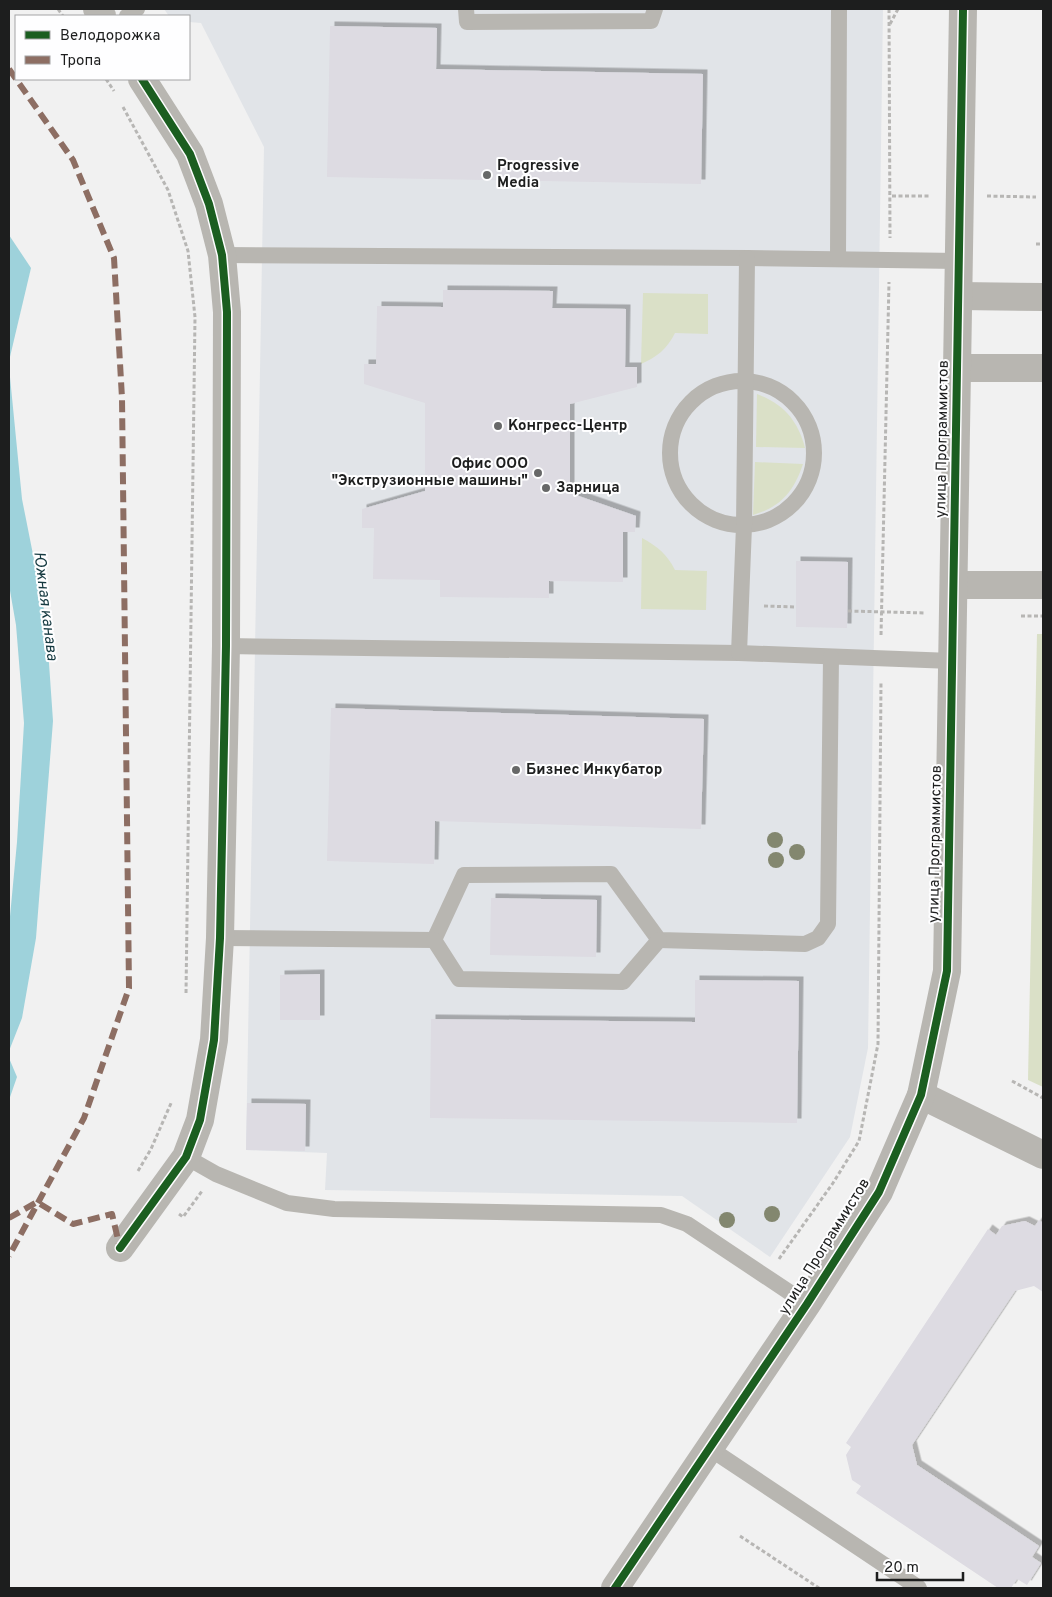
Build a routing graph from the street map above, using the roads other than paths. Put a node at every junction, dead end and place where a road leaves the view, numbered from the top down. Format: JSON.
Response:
{"nodes":[{"id":1,"x":466,"y":9,"type":"edge"},
{"id":2,"x":655,"y":9,"type":"edge"},
{"id":3,"x":839,"y":9,"type":"edge"},
{"id":4,"x":963,"y":9,"type":"edge"},
{"id":5,"x":143,"y":80,"type":"edge"},
{"id":6,"x":222,"y":255,"type":"junction"},
{"id":7,"x":747,"y":258,"type":"junction"},
{"id":8,"x":838,"y":259,"type":"junction"},
{"id":9,"x":959,"y":261,"type":"junction"},
{"id":10,"x":959,"y":296,"type":"junction"},
{"id":11,"x":1043,"y":298,"type":"edge"},
{"id":12,"x":958,"y":368,"type":"junction"},
{"id":13,"x":1043,"y":368,"type":"edge"},
{"id":14,"x":745,"y":380,"type":"junction"},
{"id":15,"x":744,"y":526,"type":"junction"},
{"id":16,"x":954,"y":585,"type":"junction"},
{"id":17,"x":1043,"y":585,"type":"edge"},
{"id":18,"x":226,"y":646,"type":"junction"},
{"id":19,"x":739,"y":653,"type":"junction"},
{"id":20,"x":831,"y":657,"type":"junction"},
{"id":21,"x":952,"y":661,"type":"junction"},
{"id":22,"x":220,"y":938,"type":"junction"},
{"id":23,"x":434,"y":940,"type":"junction"},
{"id":24,"x":659,"y":940,"type":"junction"},
{"id":25,"x":921,"y":1095,"type":"junction"},
{"id":26,"x":1043,"y":1155,"type":"edge"},
{"id":27,"x":186,"y":1157,"type":"junction"},
{"id":28,"x":120,"y":1248,"type":"dead end"},
{"id":29,"x":806,"y":1304,"type":"junction"},
{"id":30,"x":709,"y":1448,"type":"junction"},
{"id":31,"x":615,"y":1588,"type":"edge"},
{"id":32,"x":920,"y":1588,"type":"edge"}],
"edges":[{"from":1,"to":2,"type":"lane"},
{"from":3,"to":8,"type":"lane"},
{"from":4,"to":9,"type":"street","name":"улица Программистов"},
{"from":5,"to":6,"type":"street"},
{"from":6,"to":7,"type":"lane"},
{"from":6,"to":18,"type":"street"},
{"from":7,"to":8,"type":"lane"},
{"from":7,"to":14,"type":"lane"},
{"from":8,"to":9,"type":"lane"},
{"from":9,"to":10,"type":"street","name":"улица Программистов"},
{"from":10,"to":11,"type":"street"},
{"from":10,"to":12,"type":"street","name":"улица Программистов"},
{"from":12,"to":13,"type":"street"},
{"from":12,"to":16,"type":"street","name":"улица Программистов"},
{"from":14,"to":15,"type":"lane"},
{"from":14,"to":15,"type":"lane"},
{"from":14,"to":15,"type":"lane"},
{"from":15,"to":19,"type":"lane"},
{"from":16,"to":17,"type":"street"},
{"from":16,"to":21,"type":"street","name":"улица Программистов"},
{"from":18,"to":19,"type":"lane"},
{"from":18,"to":22,"type":"street"},
{"from":19,"to":20,"type":"lane"},
{"from":20,"to":21,"type":"lane"},
{"from":20,"to":24,"type":"lane"},
{"from":21,"to":25,"type":"street","name":"улица Программистов"},
{"from":22,"to":23,"type":"lane"},
{"from":22,"to":27,"type":"street"},
{"from":23,"to":24,"type":"lane"},
{"from":23,"to":24,"type":"lane"},
{"from":25,"to":26,"type":"street"},
{"from":25,"to":29,"type":"street","name":"улица Программистов"},
{"from":27,"to":28,"type":"street"},
{"from":27,"to":29,"type":"lane"},
{"from":29,"to":30,"type":"street","name":"улица Программистов"},
{"from":30,"to":31,"type":"street","name":"улица Программистов"},
{"from":30,"to":32,"type":"lane"}]}
